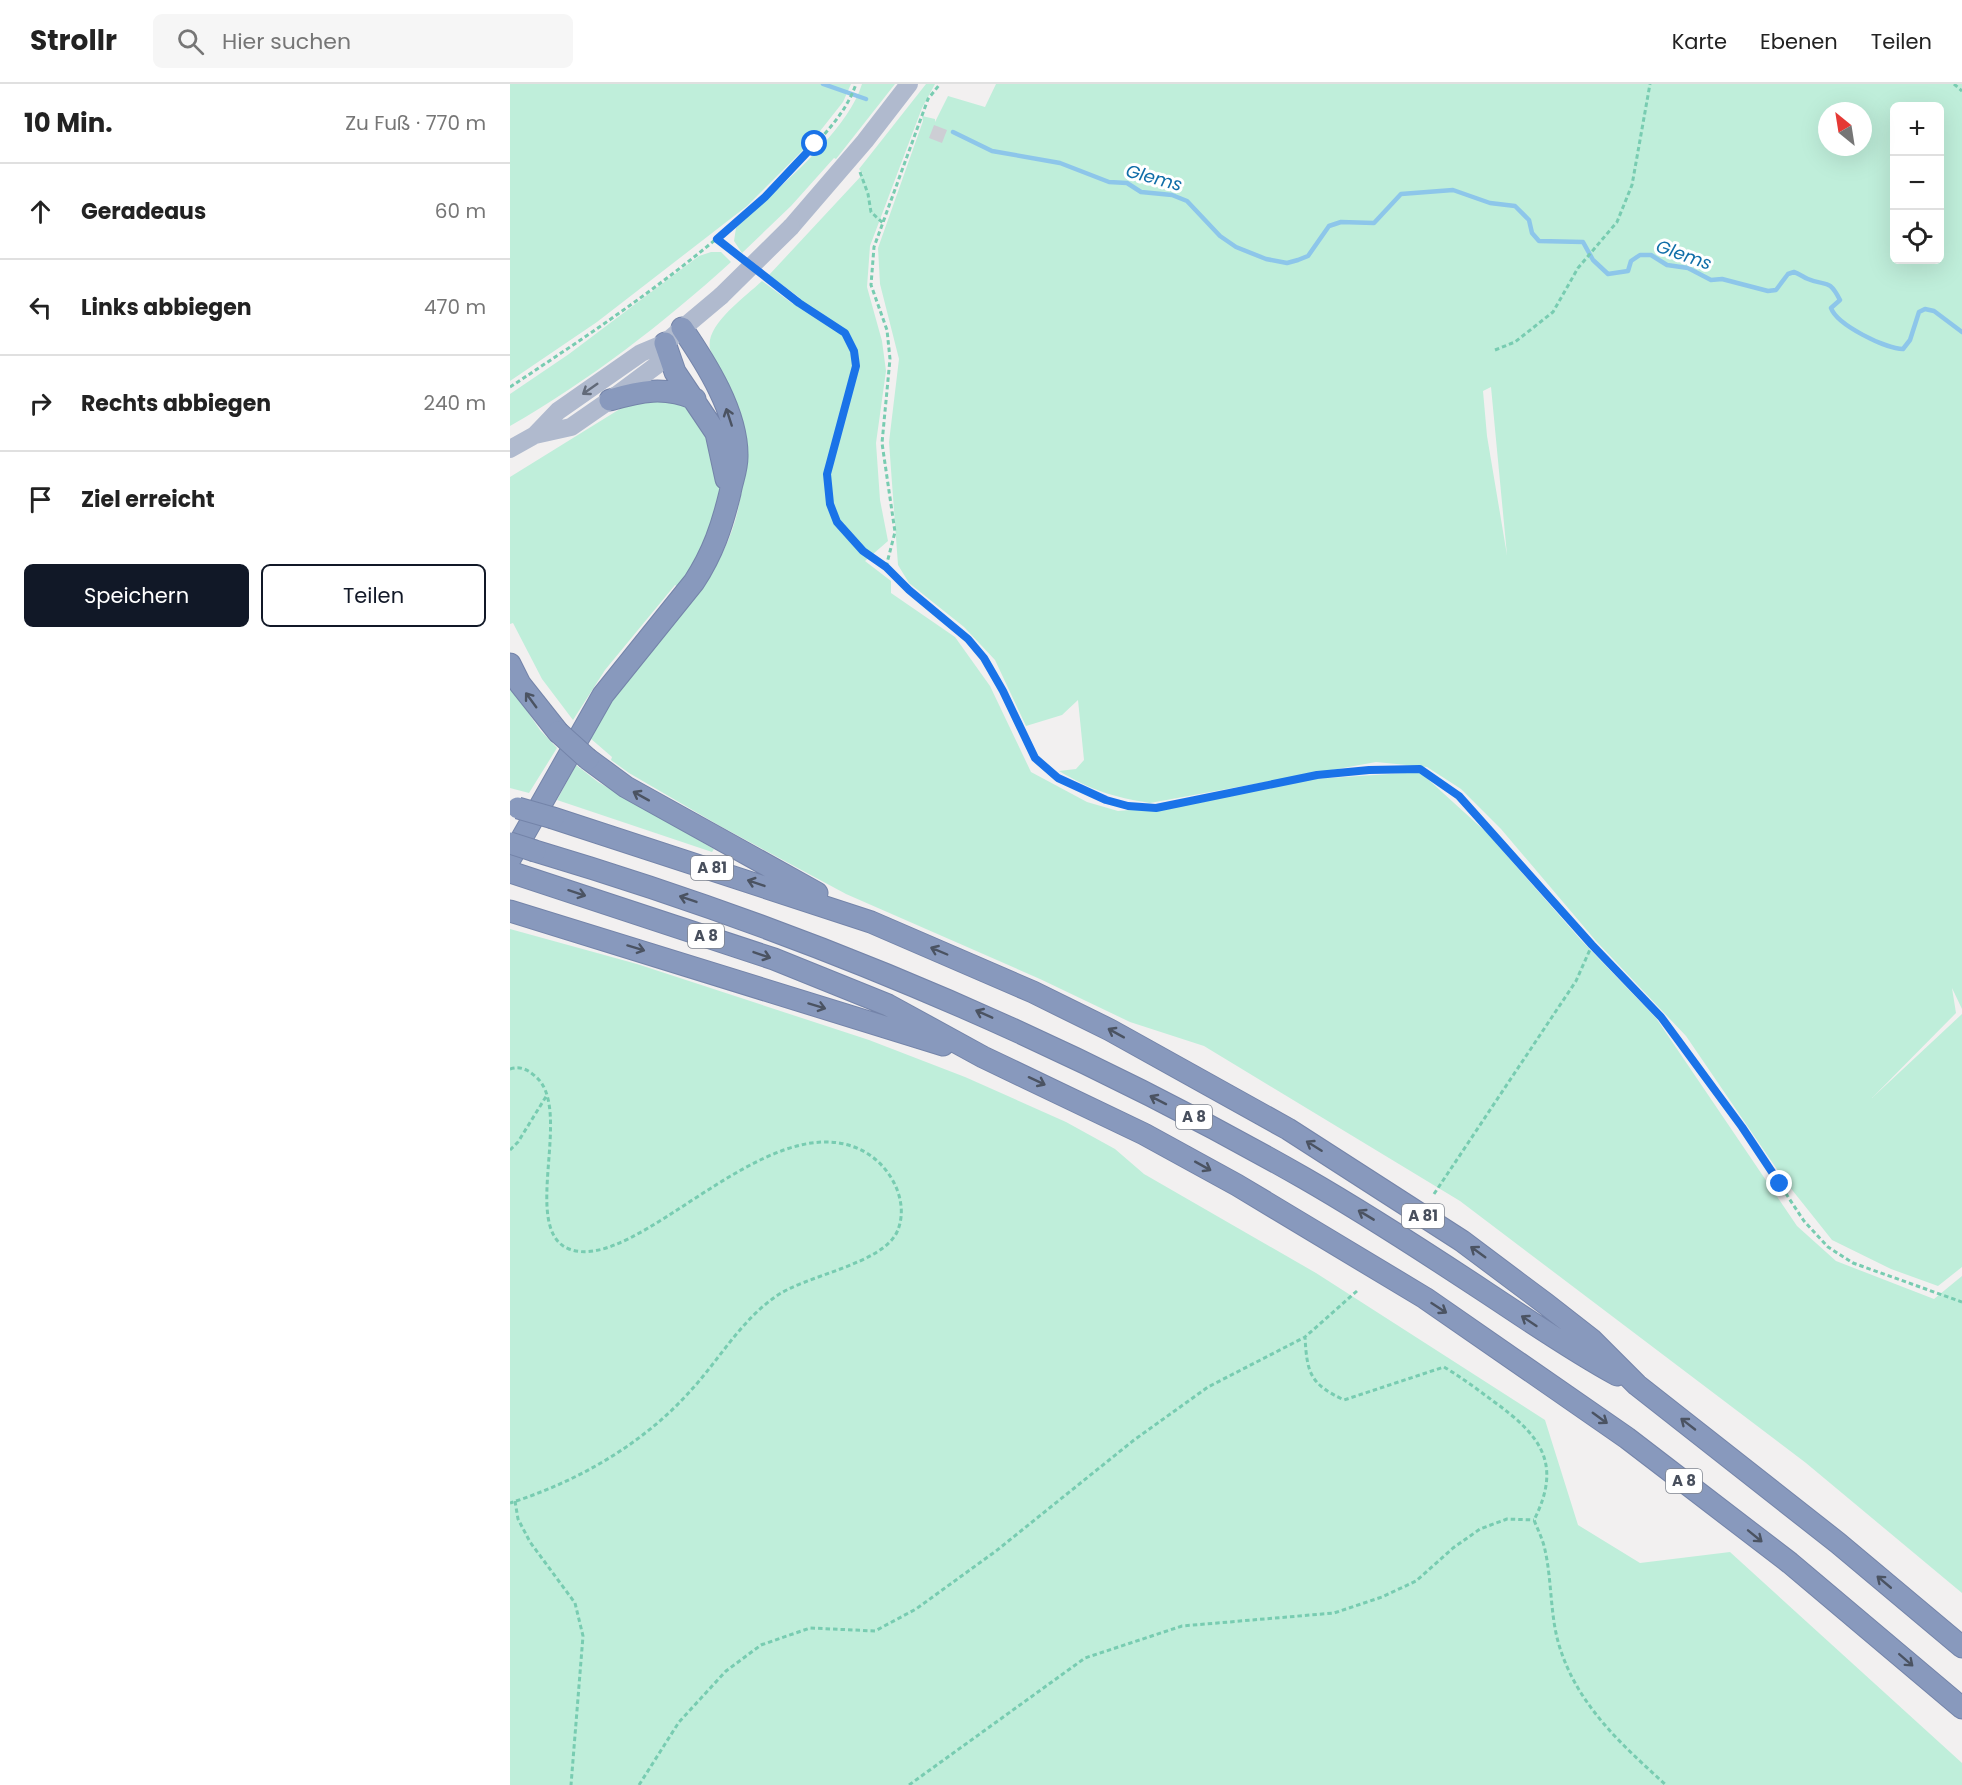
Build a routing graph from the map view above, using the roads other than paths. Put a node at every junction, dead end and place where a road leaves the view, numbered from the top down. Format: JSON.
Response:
{"nodes":[{"id":1,"x":909,"y":84,"type":"edge"},
{"id":2,"x":682,"y":328,"type":"junction"},
{"id":3,"x":665,"y":343,"type":"junction"},
{"id":4,"x":695,"y":399,"type":"junction"},
{"id":5,"x":610,"y":400,"type":"junction"},
{"id":6,"x":535,"y":435,"type":"junction"},
{"id":7,"x":510,"y":449,"type":"edge"},
{"id":8,"x":729,"y":495,"type":"junction"},
{"id":9,"x":510,"y":664,"type":"edge"},
{"id":10,"x":514,"y":807,"type":"edge"},
{"id":11,"x":510,"y":843,"type":"edge"},
{"id":12,"x":514,"y":869,"type":"edge"},
{"id":13,"x":510,"y":911,"type":"edge"},
{"id":14,"x":871,"y":922,"type":"junction"},
{"id":15,"x":983,"y":1057,"type":"junction"},
{"id":16,"x":1636,"y":1385,"type":"junction"},
{"id":17,"x":1962,"y":1647,"type":"edge"},
{"id":18,"x":1962,"y":1708,"type":"edge"}],
"edges":[{"from":1,"to":2,"type":"main road","bridge":true},
{"from":2,"to":3,"type":"main road"},
{"from":8,"to":2,"type":"highway","one_way":true},
{"from":3,"to":4,"type":"highway"},
{"from":3,"to":5,"type":"main road"},
{"from":3,"to":6,"type":"main road","one_way":true},
{"from":4,"to":5,"type":"highway"},
{"from":4,"to":8,"type":"highway"},
{"from":5,"to":6,"type":"main road"},
{"from":6,"to":7,"type":"main road"},
{"from":8,"to":12,"type":"highway"},
{"from":14,"to":9,"type":"highway","one_way":true,"bridge":true},
{"from":14,"to":10,"type":"highway","number":"A 81","one_way":true,"bridge":true},
{"from":16,"to":11,"type":"highway","number":"A 8","one_way":true,"bridge":true},
{"from":12,"to":15,"type":"highway","number":"A 8","one_way":true},
{"from":13,"to":15,"type":"highway","one_way":true},
{"from":16,"to":14,"type":"highway","number":"A 81","one_way":true},
{"from":15,"to":18,"type":"highway","number":"A 8","one_way":true},
{"from":17,"to":16,"type":"highway","number":"A 8","one_way":true}]}
